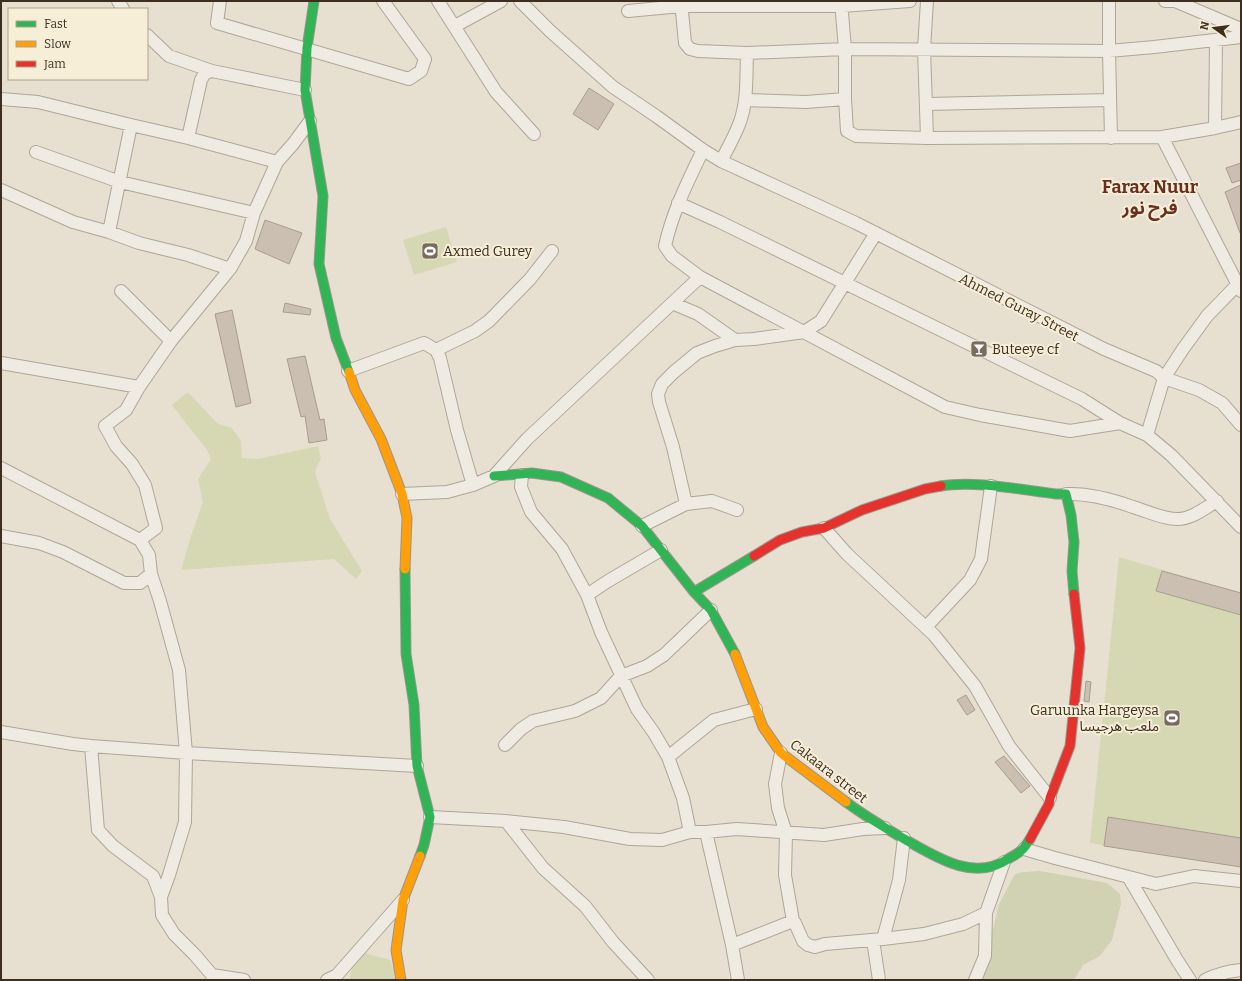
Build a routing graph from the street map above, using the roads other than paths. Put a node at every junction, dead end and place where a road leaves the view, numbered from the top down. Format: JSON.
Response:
{"nodes":[{"id":1,"x":220,"y":1,"type":"edge"},
{"id":2,"x":314,"y":1,"type":"edge"},
{"id":3,"x":383,"y":1,"type":"edge"},
{"id":4,"x":438,"y":1,"type":"edge"},
{"id":5,"x":501,"y":1,"type":"edge"},
{"id":6,"x":520,"y":1,"type":"edge"},
{"id":7,"x":910,"y":1,"type":"edge"},
{"id":8,"x":927,"y":1,"type":"edge"},
{"id":9,"x":1109,"y":1,"type":"edge"},
{"id":10,"x":1165,"y":1,"type":"edge"},
{"id":11,"x":1175,"y":1,"type":"edge"},
{"id":12,"x":842,"y":3,"type":"edge"},
{"id":13,"x":681,"y":4,"type":"edge"},
{"id":14,"x":628,"y":11,"type":"dead end"},
{"id":15,"x":455,"y":26,"type":"junction"},
{"id":16,"x":1241,"y":29,"type":"edge"},
{"id":17,"x":148,"y":36,"type":"edge"},
{"id":18,"x":1241,"y":37,"type":"edge"},
{"id":19,"x":1216,"y":40,"type":"junction"},
{"id":20,"x":307,"y":48,"type":"junction"},
{"id":21,"x":845,"y":49,"type":"junction"},
{"id":22,"x":924,"y":49,"type":"junction"},
{"id":23,"x":1109,"y":51,"type":"junction"},
{"id":24,"x":747,"y":53,"type":"junction"},
{"id":25,"x":212,"y":71,"type":"junction"},
{"id":26,"x":304,"y":90,"type":"junction"},
{"id":27,"x":1,"y":99,"type":"edge"},
{"id":28,"x":845,"y":99,"type":"junction"},
{"id":29,"x":745,"y":100,"type":"junction"},
{"id":30,"x":1110,"y":100,"type":"junction"},
{"id":31,"x":926,"y":104,"type":"junction"},
{"id":32,"x":310,"y":121,"type":"junction"},
{"id":33,"x":1241,"y":122,"type":"edge"},
{"id":34,"x":131,"y":126,"type":"junction"},
{"id":35,"x":1215,"y":128,"type":"junction"},
{"id":36,"x":534,"y":134,"type":"dead end"},
{"id":37,"x":1162,"y":137,"type":"junction"},
{"id":38,"x":188,"y":138,"type":"junction"},
{"id":39,"x":927,"y":138,"type":"junction"},
{"id":40,"x":1111,"y":138,"type":"junction"},
{"id":41,"x":703,"y":150,"type":"junction"},
{"id":42,"x":36,"y":152,"type":"dead end"},
{"id":43,"x":721,"y":161,"type":"junction"},
{"id":44,"x":277,"y":162,"type":"junction"},
{"id":45,"x":120,"y":182,"type":"junction"},
{"id":46,"x":1,"y":190,"type":"edge"},
{"id":47,"x":678,"y":203,"type":"junction"},
{"id":48,"x":254,"y":213,"type":"junction"},
{"id":49,"x":109,"y":232,"type":"junction"},
{"id":50,"x":876,"y":233,"type":"junction"},
{"id":51,"x":552,"y":251,"type":"dead end"},
{"id":52,"x":230,"y":270,"type":"junction"},
{"id":53,"x":700,"y":277,"type":"junction"},
{"id":54,"x":845,"y":283,"type":"junction"},
{"id":55,"x":1239,"y":288,"type":"edge"},
{"id":56,"x":121,"y":291,"type":"dead end"},
{"id":57,"x":672,"y":303,"type":"junction"},
{"id":58,"x":804,"y":332,"type":"junction"},
{"id":59,"x":735,"y":340,"type":"junction"},
{"id":60,"x":171,"y":341,"type":"junction"},
{"id":61,"x":436,"y":350,"type":"junction"},
{"id":62,"x":1,"y":363,"type":"edge"},
{"id":63,"x":348,"y":371,"type":"junction"},
{"id":64,"x":1164,"y":378,"type":"junction"},
{"id":65,"x":139,"y":387,"type":"junction"},
{"id":66,"x":1120,"y":423,"type":"junction"},
{"id":67,"x":1241,"y":425,"type":"edge"},
{"id":68,"x":1147,"y":435,"type":"junction"},
{"id":69,"x":1,"y":468,"type":"edge"},
{"id":70,"x":522,"y":475,"type":"junction"},
{"id":71,"x":494,"y":476,"type":"junction"},
{"id":72,"x":473,"y":485,"type":"junction"},
{"id":73,"x":991,"y":486,"type":"junction"},
{"id":74,"x":402,"y":494,"type":"junction"},
{"id":75,"x":1066,"y":494,"type":"junction"},
{"id":76,"x":1216,"y":501,"type":"junction"},
{"id":77,"x":686,"y":504,"type":"junction"},
{"id":78,"x":737,"y":510,"type":"dead end"},
{"id":79,"x":642,"y":526,"type":"junction"},
{"id":80,"x":1241,"y":527,"type":"edge"},
{"id":81,"x":824,"y":528,"type":"junction"},
{"id":82,"x":1,"y":536,"type":"edge"},
{"id":83,"x":140,"y":540,"type":"junction"},
{"id":84,"x":661,"y":550,"type":"junction"},
{"id":85,"x":151,"y":574,"type":"junction"},
{"id":86,"x":694,"y":592,"type":"junction"},
{"id":87,"x":587,"y":596,"type":"junction"},
{"id":88,"x":711,"y":610,"type":"junction"},
{"id":89,"x":926,"y":627,"type":"junction"},
{"id":90,"x":621,"y":676,"type":"junction"},
{"id":91,"x":756,"y":708,"type":"junction"},
{"id":92,"x":1,"y":732,"type":"edge"},
{"id":93,"x":505,"y":745,"type":"dead end"},
{"id":94,"x":91,"y":746,"type":"junction"},
{"id":95,"x":186,"y":753,"type":"junction"},
{"id":96,"x":781,"y":753,"type":"junction"},
{"id":97,"x":668,"y":756,"type":"junction"},
{"id":98,"x":417,"y":766,"type":"junction"},
{"id":99,"x":1050,"y":798,"type":"junction"},
{"id":100,"x":430,"y":817,"type":"junction"},
{"id":101,"x":506,"y":821,"type":"junction"},
{"id":102,"x":885,"y":828,"type":"junction"},
{"id":103,"x":690,"y":832,"type":"junction"},
{"id":104,"x":706,"y":832,"type":"junction"},
{"id":105,"x":786,"y":832,"type":"junction"},
{"id":106,"x":904,"y":838,"type":"junction"},
{"id":107,"x":1024,"y":849,"type":"junction"},
{"id":108,"x":1004,"y":862,"type":"junction"},
{"id":109,"x":1129,"y":878,"type":"junction"},
{"id":110,"x":1241,"y":881,"type":"edge"},
{"id":111,"x":161,"y":897,"type":"junction"},
{"id":112,"x":404,"y":900,"type":"junction"},
{"id":113,"x":986,"y":913,"type":"junction"},
{"id":114,"x":793,"y":921,"type":"junction"},
{"id":115,"x":878,"y":940,"type":"junction"},
{"id":116,"x":732,"y":945,"type":"junction"},
{"id":117,"x":1241,"y":970,"type":"edge"},
{"id":118,"x":212,"y":978,"type":"edge"},
{"id":119,"x":244,"y":980,"type":"edge"},
{"id":120,"x":327,"y":980,"type":"edge"},
{"id":121,"x":401,"y":980,"type":"edge"},
{"id":122,"x":648,"y":980,"type":"edge"},
{"id":123,"x":738,"y":980,"type":"edge"},
{"id":124,"x":879,"y":980,"type":"edge"},
{"id":125,"x":975,"y":980,"type":"edge"},
{"id":126,"x":1190,"y":980,"type":"edge"},
{"id":127,"x":1204,"y":980,"type":"edge"}],
"edges":[{"from":1,"to":20,"type":"street"},
{"from":2,"to":20,"type":"street"},
{"from":3,"to":20,"type":"street"},
{"from":4,"to":15,"type":"street"},
{"from":5,"to":15,"type":"street"},
{"from":6,"to":41,"type":"street","name":"Ahmed Guray Street"},
{"from":7,"to":12,"type":"street"},
{"from":8,"to":22,"type":"street"},
{"from":9,"to":23,"type":"street"},
{"from":10,"to":11,"type":"street"},
{"from":11,"to":16,"type":"street"},
{"from":12,"to":13,"type":"street"},
{"from":12,"to":21,"type":"street"},
{"from":13,"to":14,"type":"street"},
{"from":13,"to":24,"type":"street"},
{"from":15,"to":36,"type":"street"},
{"from":17,"to":25,"type":"street"},
{"from":18,"to":19,"type":"street"},
{"from":19,"to":23,"type":"street"},
{"from":19,"to":35,"type":"street"},
{"from":20,"to":26,"type":"street"},
{"from":21,"to":22,"type":"street"},
{"from":21,"to":24,"type":"street"},
{"from":21,"to":28,"type":"street"},
{"from":22,"to":23,"type":"street"},
{"from":22,"to":31,"type":"street"},
{"from":23,"to":30,"type":"street"},
{"from":24,"to":29,"type":"street"},
{"from":25,"to":26,"type":"street"},
{"from":25,"to":38,"type":"street"},
{"from":26,"to":32,"type":"street"},
{"from":27,"to":34,"type":"street"},
{"from":28,"to":29,"type":"street"},
{"from":28,"to":39,"type":"street"},
{"from":29,"to":43,"type":"street"},
{"from":30,"to":31,"type":"street"},
{"from":30,"to":40,"type":"street"},
{"from":31,"to":39,"type":"street"},
{"from":32,"to":44,"type":"street"},
{"from":32,"to":63,"type":"street"},
{"from":33,"to":35,"type":"street"},
{"from":34,"to":38,"type":"street"},
{"from":34,"to":45,"type":"street"},
{"from":35,"to":37,"type":"street"},
{"from":37,"to":40,"type":"street"},
{"from":37,"to":55,"type":"street"},
{"from":38,"to":44,"type":"street"},
{"from":39,"to":40,"type":"street"},
{"from":41,"to":43,"type":"street","name":"Ahmed Guray Street"},
{"from":41,"to":47,"type":"street"},
{"from":42,"to":45,"type":"street"},
{"from":43,"to":50,"type":"street","name":"Ahmed Guray Street"},
{"from":44,"to":48,"type":"street"},
{"from":45,"to":48,"type":"street"},
{"from":45,"to":49,"type":"street"},
{"from":46,"to":49,"type":"street"},
{"from":47,"to":53,"type":"street"},
{"from":47,"to":54,"type":"street"},
{"from":48,"to":52,"type":"street"},
{"from":49,"to":52,"type":"street"},
{"from":50,"to":54,"type":"street"},
{"from":50,"to":64,"type":"street","name":"Ahmed Guray Street"},
{"from":51,"to":61,"type":"street"},
{"from":52,"to":60,"type":"street"},
{"from":53,"to":57,"type":"street"},
{"from":53,"to":58,"type":"street"},
{"from":54,"to":58,"type":"street"},
{"from":54,"to":66,"type":"street"},
{"from":55,"to":64,"type":"street"},
{"from":56,"to":60,"type":"street"},
{"from":57,"to":59,"type":"street"},
{"from":57,"to":71,"type":"street"},
{"from":58,"to":59,"type":"street"},
{"from":58,"to":66,"type":"street"},
{"from":59,"to":77,"type":"street"},
{"from":60,"to":65,"type":"street"},
{"from":61,"to":63,"type":"street"},
{"from":61,"to":72,"type":"street"},
{"from":62,"to":65,"type":"street"},
{"from":63,"to":74,"type":"street"},
{"from":64,"to":67,"type":"street","name":"Ahmed Guray Street"},
{"from":64,"to":68,"type":"street"},
{"from":65,"to":83,"type":"street"},
{"from":66,"to":68,"type":"street"},
{"from":68,"to":76,"type":"street"},
{"from":69,"to":83,"type":"street"},
{"from":70,"to":71,"type":"street","name":"Cakaara street"},
{"from":70,"to":79,"type":"street","name":"Cakaara street"},
{"from":70,"to":87,"type":"street"},
{"from":71,"to":72,"type":"street"},
{"from":72,"to":74,"type":"street"},
{"from":73,"to":75,"type":"street"},
{"from":73,"to":81,"type":"street"},
{"from":73,"to":89,"type":"street"},
{"from":74,"to":98,"type":"street"},
{"from":75,"to":76,"type":"street"},
{"from":75,"to":99,"type":"street"},
{"from":76,"to":80,"type":"street"},
{"from":77,"to":78,"type":"street"},
{"from":77,"to":79,"type":"street"},
{"from":79,"to":84,"type":"street","name":"Cakaara street"},
{"from":81,"to":86,"type":"street"},
{"from":81,"to":89,"type":"street"},
{"from":82,"to":85,"type":"street"},
{"from":83,"to":85,"type":"street"},
{"from":84,"to":86,"type":"street","name":"Cakaara street"},
{"from":84,"to":87,"type":"street"},
{"from":85,"to":95,"type":"street"},
{"from":86,"to":88,"type":"street","name":"Cakaara street"},
{"from":87,"to":90,"type":"street"},
{"from":88,"to":90,"type":"street"},
{"from":88,"to":91,"type":"street","name":"Cakaara street"},
{"from":89,"to":99,"type":"street"},
{"from":90,"to":93,"type":"street"},
{"from":90,"to":97,"type":"street"},
{"from":91,"to":96,"type":"street","name":"Cakaara street"},
{"from":91,"to":97,"type":"street"},
{"from":92,"to":94,"type":"street"},
{"from":94,"to":95,"type":"street"},
{"from":94,"to":111,"type":"street"},
{"from":95,"to":98,"type":"street"},
{"from":95,"to":111,"type":"street"},
{"from":96,"to":102,"type":"street","name":"Cakaara street"},
{"from":96,"to":105,"type":"street"},
{"from":97,"to":103,"type":"street"},
{"from":98,"to":100,"type":"street"},
{"from":99,"to":107,"type":"street"},
{"from":100,"to":101,"type":"street"},
{"from":100,"to":112,"type":"street"},
{"from":101,"to":103,"type":"street"},
{"from":101,"to":122,"type":"street"},
{"from":102,"to":105,"type":"street"},
{"from":102,"to":106,"type":"street","name":"Cakaara street"},
{"from":103,"to":104,"type":"street"},
{"from":104,"to":105,"type":"street"},
{"from":104,"to":116,"type":"street"},
{"from":105,"to":114,"type":"street"},
{"from":106,"to":108,"type":"street","name":"Cakaara street"},
{"from":106,"to":115,"type":"street"},
{"from":107,"to":108,"type":"street","name":"Cakaara street"},
{"from":107,"to":109,"type":"street"},
{"from":108,"to":113,"type":"street"},
{"from":109,"to":110,"type":"street"},
{"from":109,"to":126,"type":"street"},
{"from":111,"to":118,"type":"street"},
{"from":112,"to":120,"type":"street"},
{"from":112,"to":121,"type":"street"},
{"from":113,"to":115,"type":"street"},
{"from":113,"to":125,"type":"street"},
{"from":114,"to":115,"type":"street"},
{"from":114,"to":116,"type":"street"},
{"from":115,"to":124,"type":"street"},
{"from":116,"to":123,"type":"street"},
{"from":117,"to":127,"type":"street"},
{"from":118,"to":119,"type":"street"}]}
